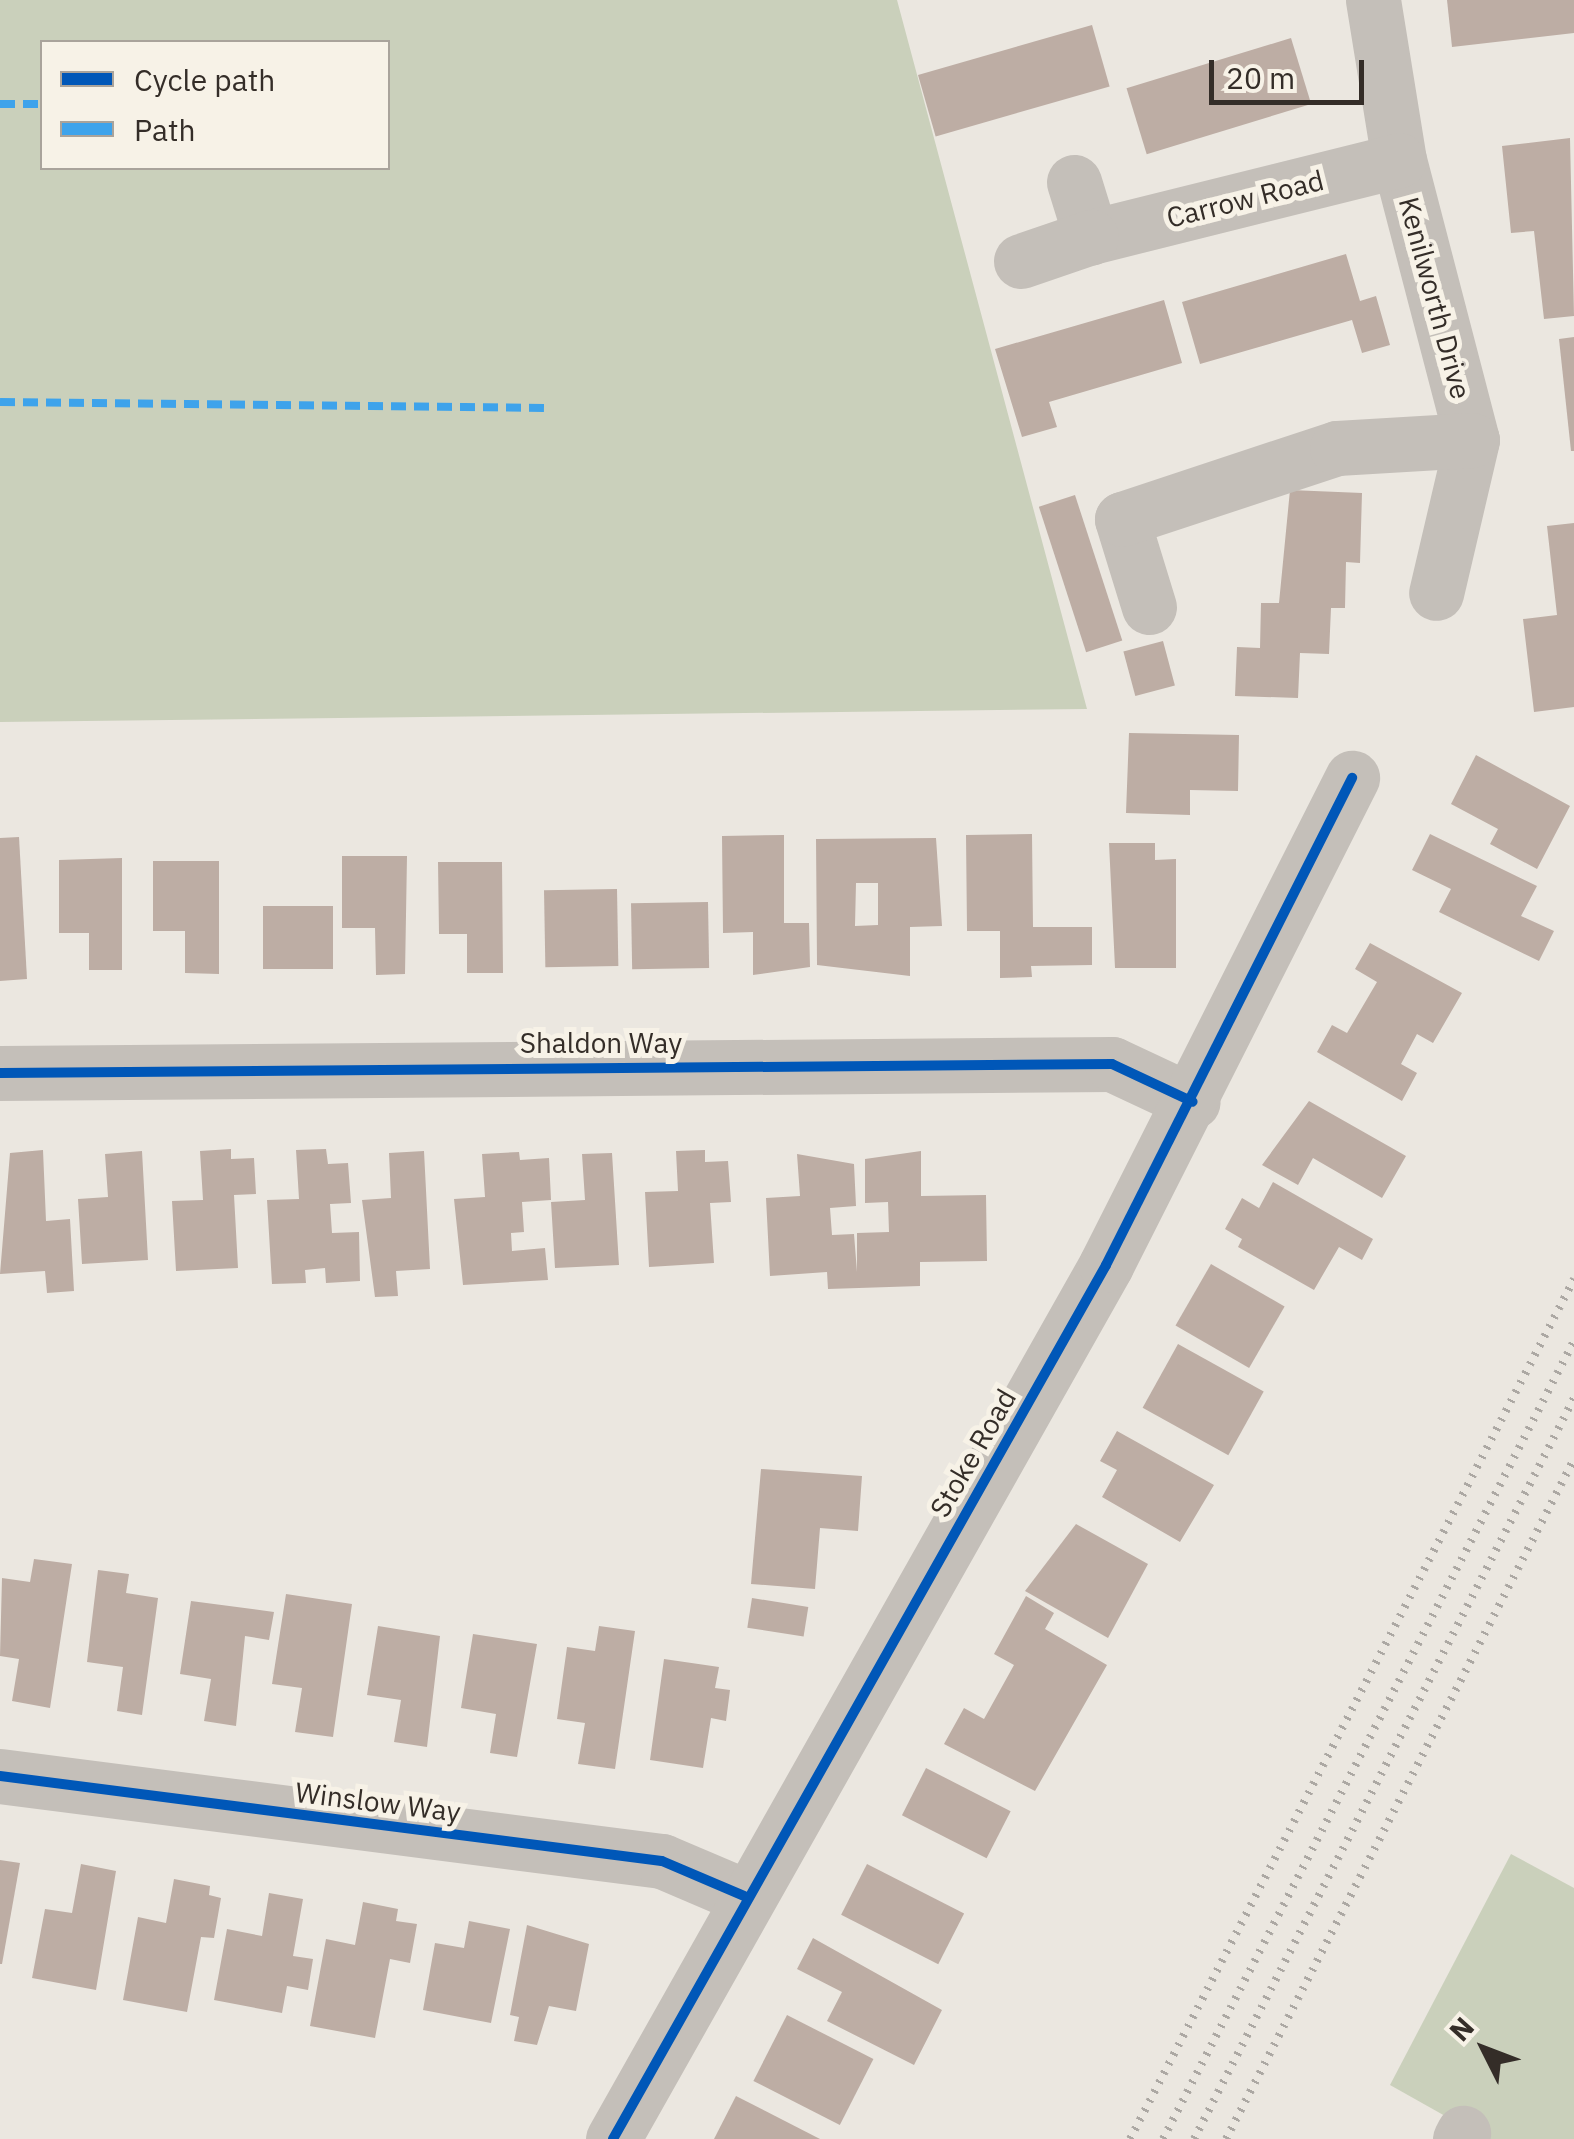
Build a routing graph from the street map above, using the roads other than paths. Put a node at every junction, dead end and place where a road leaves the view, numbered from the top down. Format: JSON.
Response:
{"nodes":[{"id":1,"x":1373,"y":0,"type":"edge"},
{"id":2,"x":1398,"y":160,"type":"junction"},
{"id":3,"x":1074,"y":182,"type":"dead end"},
{"id":4,"x":1090,"y":237,"type":"junction"},
{"id":5,"x":1022,"y":261,"type":"dead end"},
{"id":6,"x":1472,"y":440,"type":"junction"},
{"id":7,"x":1436,"y":594,"type":"dead end"},
{"id":8,"x":1149,"y":608,"type":"dead end"},
{"id":9,"x":1352,"y":778,"type":"dead end"},
{"id":10,"x":0,"y":1073,"type":"edge"},
{"id":11,"x":1193,"y":1102,"type":"junction"},
{"id":12,"x":0,"y":1776,"type":"edge"},
{"id":13,"x":744,"y":1896,"type":"junction"},
{"id":14,"x":613,"y":2139,"type":"edge"}],
"edges":[{"from":1,"to":2,"type":"street","name":"Kenilworth Drive"},
{"from":2,"to":4,"type":"street","name":"Carrow Road"},
{"from":2,"to":6,"type":"street","name":"Kenilworth Drive"},
{"from":3,"to":4,"type":"street"},
{"from":4,"to":5,"type":"street","name":"Carrow Road"},
{"from":6,"to":7,"type":"street","name":"Kenilworth Drive"},
{"from":6,"to":8,"type":"street"},
{"from":9,"to":11,"type":"street","name":"Stoke Road"},
{"from":10,"to":11,"type":"street","name":"Shaldon Way"},
{"from":11,"to":13,"type":"street","name":"Stoke Road"},
{"from":12,"to":13,"type":"street","name":"Winslow Way"},
{"from":13,"to":14,"type":"street","name":"Stoke Road"}]}
